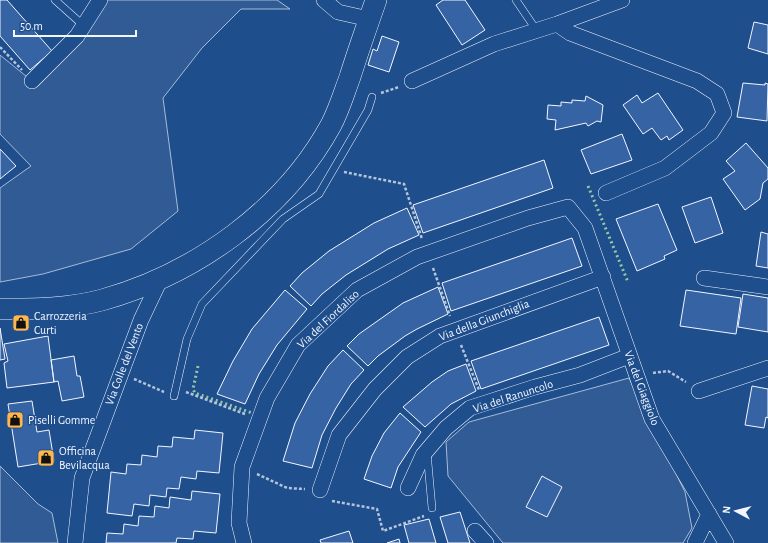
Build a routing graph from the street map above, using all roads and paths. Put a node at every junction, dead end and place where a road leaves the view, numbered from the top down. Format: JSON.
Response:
{"nodes":[{"id":1,"x":55,"y":0,"type":"edge"},
{"id":2,"x":100,"y":0,"type":"edge"},
{"id":3,"x":324,"y":0,"type":"edge"},
{"id":4,"x":516,"y":0,"type":"edge"},
{"id":5,"x":622,"y":0,"type":"edge"},
{"id":6,"x":372,"y":10,"type":"edge"},
{"id":7,"x":557,"y":24,"type":"junction"},
{"id":8,"x":84,"y":26,"type":"junction"},
{"id":9,"x":537,"y":31,"type":"junction"},
{"id":10,"x":0,"y":47,"type":"edge"},
{"id":11,"x":32,"y":81,"type":"joint"},
{"id":12,"x":412,"y":81,"type":"dead end"},
{"id":13,"x":372,"y":97,"type":"dead end"},
{"id":14,"x":334,"y":170,"type":"junction"},
{"id":15,"x":606,"y":193,"type":"dead end"},
{"id":16,"x":427,"y":253,"type":"junction"},
{"id":17,"x":603,"y":277,"type":"junction"},
{"id":18,"x":704,"y":278,"type":"dead end"},
{"id":19,"x":160,"y":280,"type":"junction"},
{"id":20,"x":768,"y":287,"type":"edge"},
{"id":21,"x":0,"y":309,"type":"edge"},
{"id":22,"x":456,"y":330,"type":"junction"},
{"id":23,"x":629,"y":356,"type":"junction"},
{"id":24,"x":768,"y":368,"type":"edge"},
{"id":25,"x":121,"y":373,"type":"junction"},
{"id":26,"x":636,"y":376,"type":"junction"},
{"id":27,"x":699,"y":391,"type":"joint"},
{"id":28,"x":174,"y":396,"type":"junction"},
{"id":29,"x":484,"y":404,"type":"junction"},
{"id":30,"x":259,"y":420,"type":"junction"},
{"id":31,"x":427,"y":450,"type":"junction"},
{"id":32,"x":242,"y":467,"type":"junction"},
{"id":33,"x":408,"y":488,"type":"dead end"},
{"id":34,"x":320,"y":490,"type":"junction"},
{"id":35,"x":432,"y":508,"type":"dead end"},
{"id":36,"x":709,"y":514,"type":"junction"},
{"id":37,"x":426,"y":515,"type":"dead end"},
{"id":38,"x":475,"y":531,"type":"dead end"},
{"id":39,"x":75,"y":543,"type":"edge"},
{"id":40,"x":244,"y":543,"type":"edge"},
{"id":41,"x":486,"y":543,"type":"edge"},
{"id":42,"x":694,"y":543,"type":"edge"},
{"id":43,"x":726,"y":543,"type":"edge"}],
"edges":[{"from":1,"to":8,"type":"lane"},
{"from":2,"to":8,"type":"street"},
{"from":3,"to":6,"type":"street"},
{"from":4,"to":9,"type":"lane"},
{"from":5,"to":7,"type":"street"},
{"from":6,"to":19,"type":"main road"},
{"from":7,"to":9,"type":"street"},
{"from":7,"to":15,"type":"street"},
{"from":8,"to":11,"type":"street"},
{"from":9,"to":12,"type":"street"},
{"from":10,"to":11,"type":"path"},
{"from":13,"to":14,"type":"lane"},
{"from":14,"to":16,"type":"path"},
{"from":14,"to":28,"type":"lane"},
{"from":16,"to":17,"type":"street","name":"Via del Fiordaliso"},
{"from":16,"to":22,"type":"path"},
{"from":16,"to":30,"type":"street","name":"Via del Fiordaliso"},
{"from":17,"to":22,"type":"street","name":"Via della Giunchiglia"},
{"from":17,"to":23,"type":"street","name":"Via del Giaggiolo"},
{"from":18,"to":20,"type":"street"},
{"from":19,"to":21,"type":"main road"},
{"from":19,"to":25,"type":"street","name":"Via Colle del Vento"},
{"from":22,"to":29,"type":"path"},
{"from":22,"to":34,"type":"street","name":"Via della Giunchiglia"},
{"from":23,"to":26,"type":"street","name":"Via del Giaggiolo"},
{"from":23,"to":29,"type":"street","name":"Via del Ranuncolo"},
{"from":24,"to":27,"type":"street"},
{"from":25,"to":28,"type":"path"},
{"from":25,"to":39,"type":"street","name":"Via Colle del Vento"},
{"from":26,"to":27,"type":"path"},
{"from":26,"to":36,"type":"street","name":"Via del Giaggiolo"},
{"from":28,"to":30,"type":"path"},
{"from":29,"to":31,"type":"street","name":"Via del Ranuncolo"},
{"from":30,"to":32,"type":"street","name":"Via del Fiordaliso"},
{"from":31,"to":33,"type":"street","name":"Via del Ranuncolo"},
{"from":31,"to":35,"type":"lane"},
{"from":32,"to":34,"type":"path"},
{"from":32,"to":40,"type":"street","name":"Via del Fiordaliso"},
{"from":34,"to":37,"type":"path"},
{"from":36,"to":42,"type":"street"},
{"from":36,"to":43,"type":"street","name":"Via del Giaggiolo"},
{"from":38,"to":41,"type":"street"}]}
